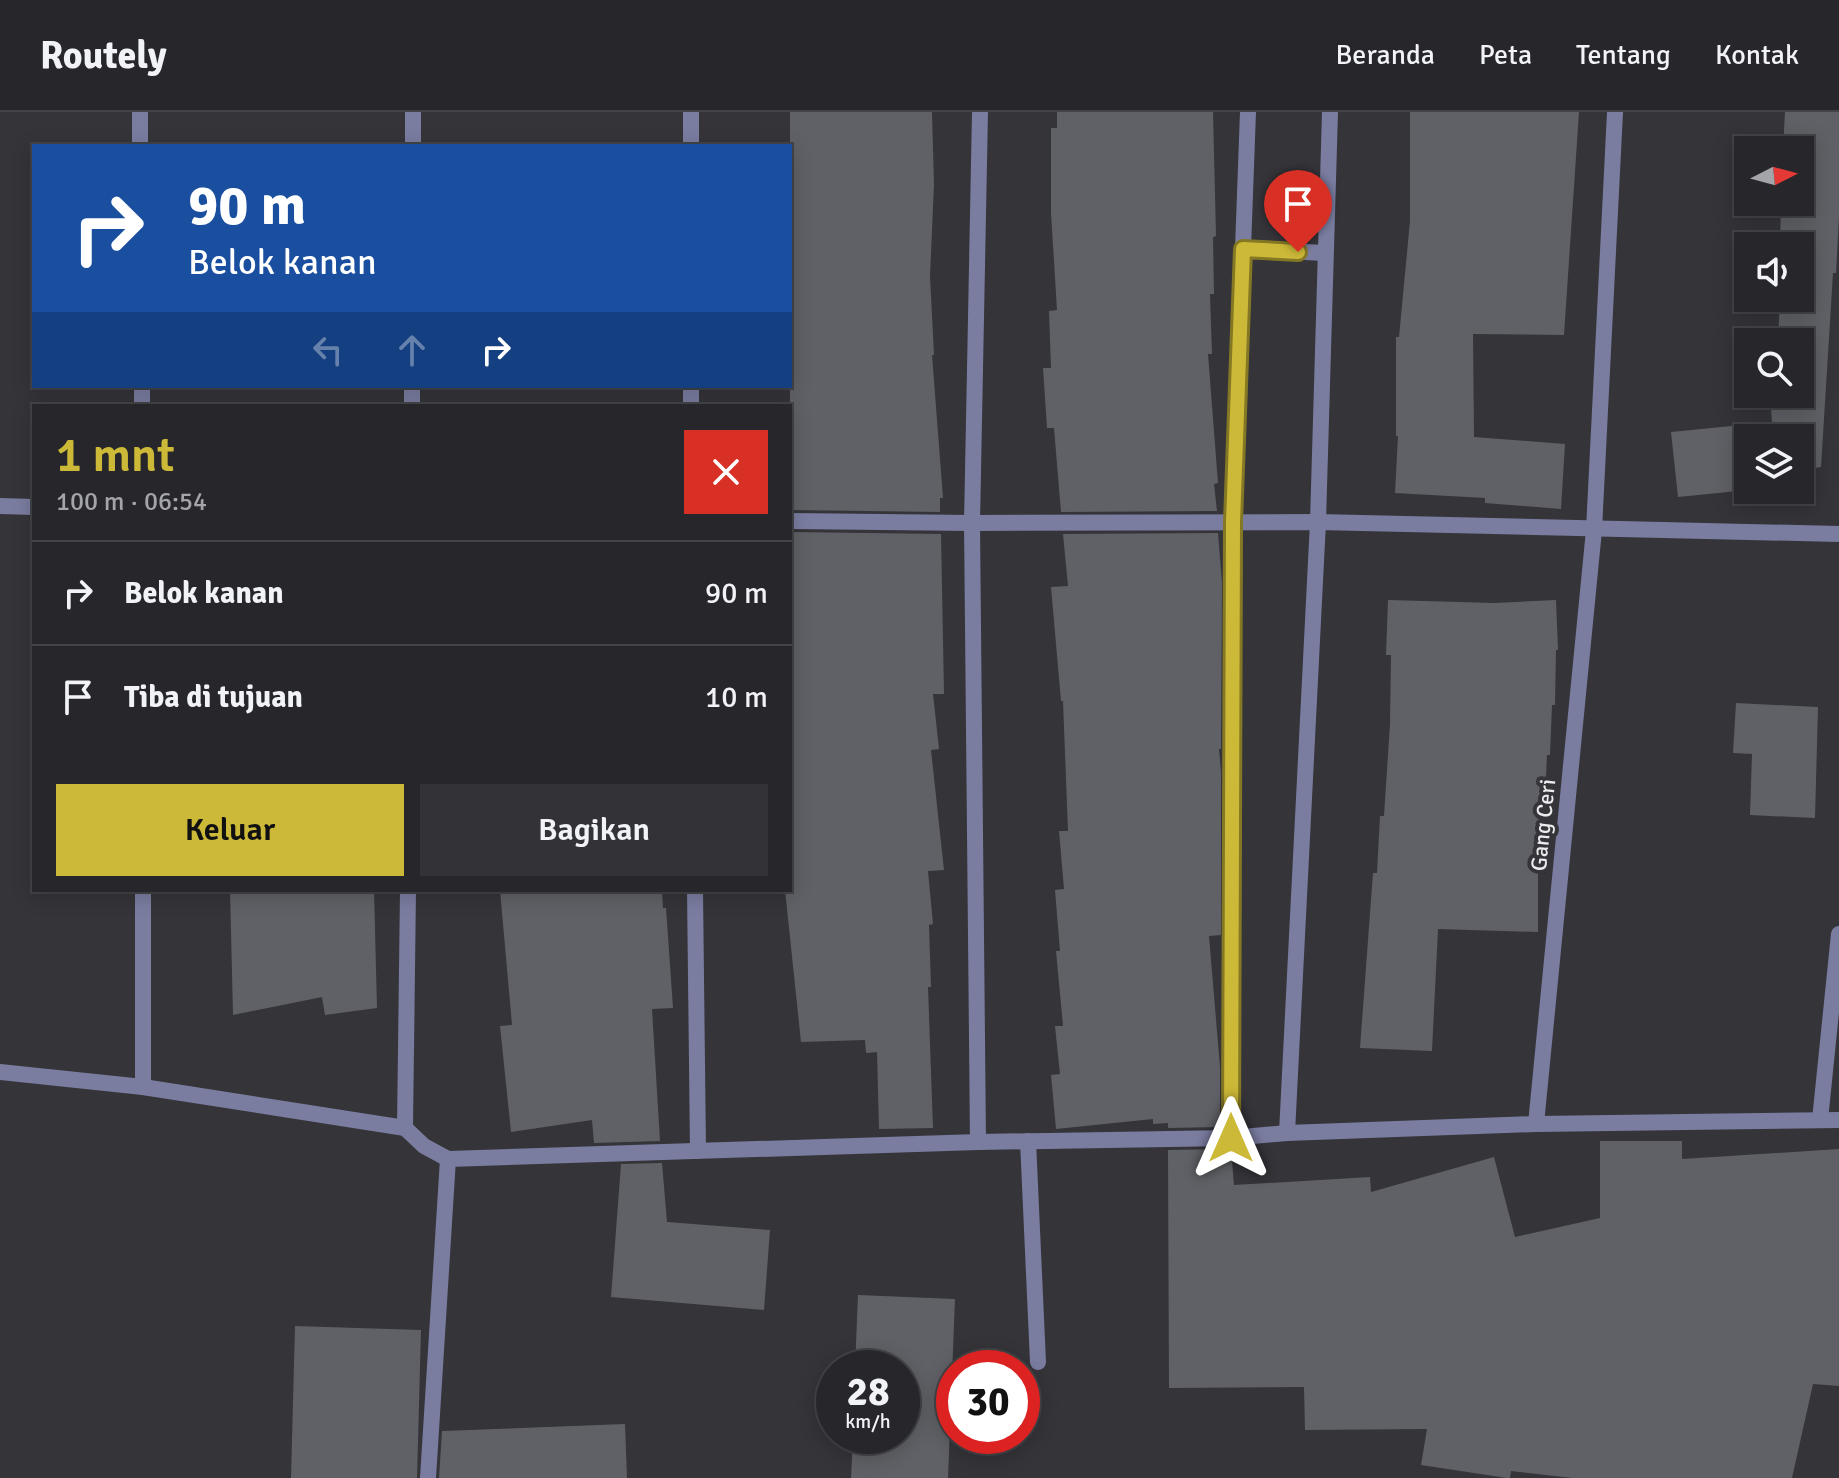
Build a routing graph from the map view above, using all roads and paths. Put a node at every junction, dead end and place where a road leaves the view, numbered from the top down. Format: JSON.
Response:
{"nodes":[{"id":1,"x":140,"y":112,"type":"edge"},
{"id":2,"x":413,"y":112,"type":"edge"},
{"id":3,"x":691,"y":112,"type":"edge"},
{"id":4,"x":980,"y":112,"type":"edge"},
{"id":5,"x":1248,"y":112,"type":"edge"},
{"id":6,"x":1330,"y":112,"type":"edge"},
{"id":7,"x":1615,"y":112,"type":"edge"},
{"id":8,"x":140,"y":144,"type":"edge"},
{"id":9,"x":413,"y":144,"type":"edge"},
{"id":10,"x":691,"y":144,"type":"edge"},
{"id":11,"x":1243,"y":249,"type":"junction"},
{"id":12,"x":1325,"y":253,"type":"junction"},
{"id":13,"x":0,"y":506,"type":"edge"},
{"id":14,"x":32,"y":507,"type":"edge"},
{"id":15,"x":792,"y":521,"type":"edge"},
{"id":16,"x":1233,"y":522,"type":"junction"},
{"id":17,"x":1318,"y":522,"type":"junction"},
{"id":18,"x":972,"y":523,"type":"junction"},
{"id":19,"x":1594,"y":530,"type":"junction"},
{"id":20,"x":1839,"y":534,"type":"edge"},
{"id":21,"x":143,"y":892,"type":"edge"},
{"id":22,"x":408,"y":892,"type":"edge"},
{"id":23,"x":695,"y":892,"type":"edge"},
{"id":24,"x":1839,"y":934,"type":"edge"},
{"id":25,"x":0,"y":1072,"type":"edge"},
{"id":26,"x":143,"y":1087,"type":"junction"},
{"id":27,"x":1820,"y":1120,"type":"junction"},
{"id":28,"x":1839,"y":1120,"type":"edge"},
{"id":29,"x":1536,"y":1124,"type":"junction"},
{"id":30,"x":405,"y":1128,"type":"junction"},
{"id":31,"x":1287,"y":1133,"type":"junction"},
{"id":32,"x":1231,"y":1138,"type":"junction"},
{"id":33,"x":1028,"y":1141,"type":"junction"},
{"id":34,"x":978,"y":1142,"type":"junction"},
{"id":35,"x":698,"y":1151,"type":"junction"},
{"id":36,"x":448,"y":1159,"type":"junction"},
{"id":37,"x":1037,"y":1350,"type":"edge"},
{"id":38,"x":428,"y":1478,"type":"edge"}],
"edges":[{"from":1,"to":8,"type":"street"},
{"from":2,"to":9,"type":"street"},
{"from":3,"to":10,"type":"street"},
{"from":4,"to":18,"type":"street"},
{"from":5,"to":11,"type":"street"},
{"from":6,"to":12,"type":"street"},
{"from":7,"to":19,"type":"street","name":"Gang Ceri"},
{"from":11,"to":12,"type":"street"},
{"from":11,"to":16,"type":"street"},
{"from":12,"to":17,"type":"street"},
{"from":13,"to":14,"type":"street"},
{"from":15,"to":18,"type":"street"},
{"from":16,"to":17,"type":"street"},
{"from":16,"to":18,"type":"street"},
{"from":16,"to":32,"type":"street"},
{"from":17,"to":19,"type":"street"},
{"from":17,"to":31,"type":"street"},
{"from":18,"to":34,"type":"street"},
{"from":19,"to":20,"type":"street"},
{"from":19,"to":29,"type":"street","name":"Gang Ceri"},
{"from":21,"to":26,"type":"street"},
{"from":22,"to":30,"type":"street"},
{"from":23,"to":35,"type":"street"},
{"from":24,"to":27,"type":"street"},
{"from":25,"to":26,"type":"street"},
{"from":26,"to":30,"type":"street"},
{"from":27,"to":28,"type":"street"},
{"from":27,"to":29,"type":"street"},
{"from":29,"to":31,"type":"street"},
{"from":30,"to":36,"type":"street"},
{"from":31,"to":32,"type":"street"},
{"from":32,"to":33,"type":"street"},
{"from":33,"to":34,"type":"street"},
{"from":33,"to":37,"type":"street"},
{"from":34,"to":35,"type":"street"},
{"from":35,"to":36,"type":"street"},
{"from":36,"to":38,"type":"street"}]}
